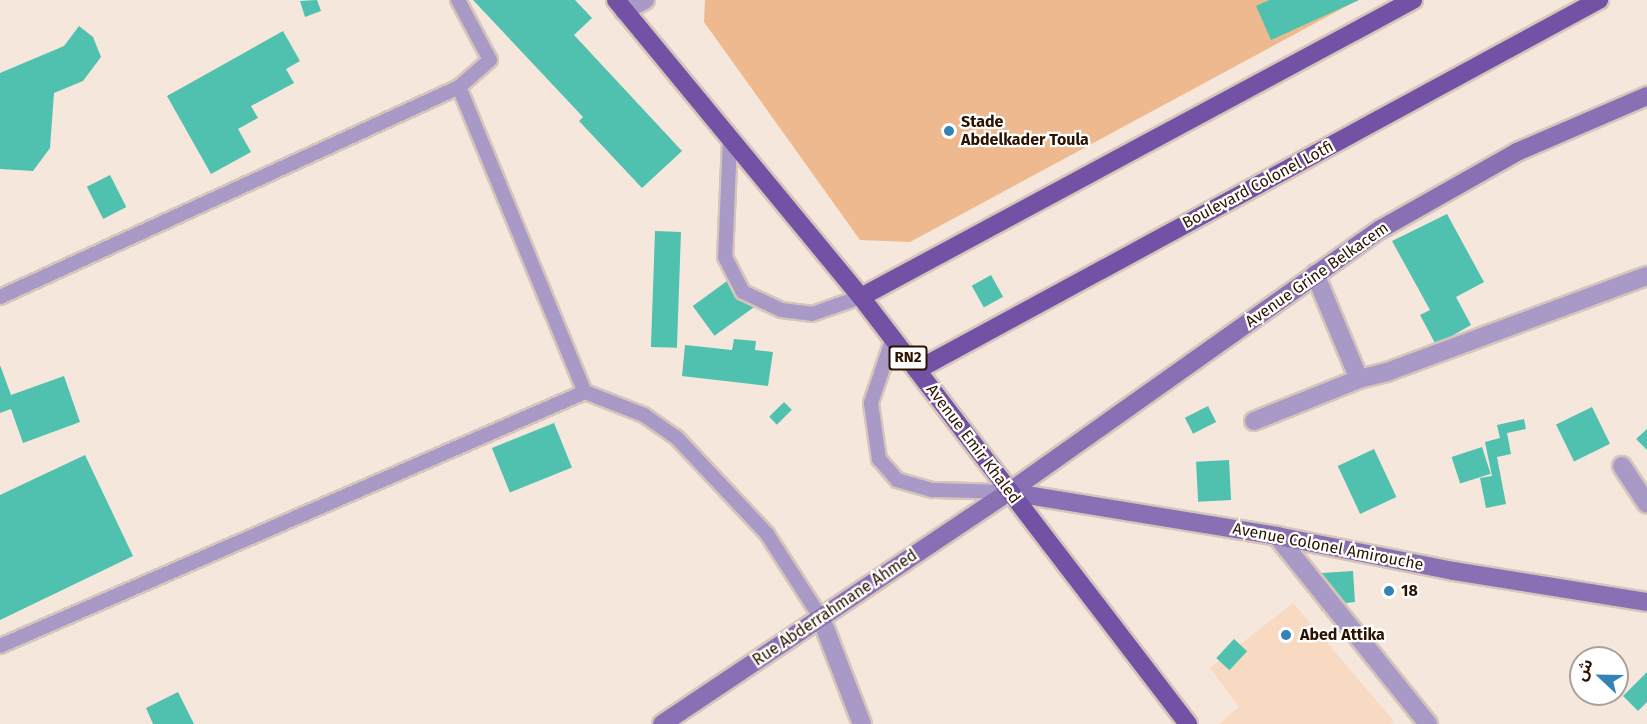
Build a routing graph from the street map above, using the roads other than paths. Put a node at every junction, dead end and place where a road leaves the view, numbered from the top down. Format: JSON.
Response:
{"nodes":[{"id":1,"x":458,"y":0,"type":"edge"},
{"id":2,"x":645,"y":0,"type":"edge"},
{"id":3,"x":1413,"y":0,"type":"edge"},
{"id":4,"x":1599,"y":0,"type":"edge"},
{"id":5,"x":620,"y":5,"type":"edge"},
{"id":6,"x":459,"y":87,"type":"junction"},
{"id":7,"x":1647,"y":96,"type":"edge"},
{"id":8,"x":730,"y":140,"type":"junction"},
{"id":9,"x":1315,"y":274,"type":"junction"},
{"id":10,"x":1647,"y":276,"type":"edge"},
{"id":11,"x":0,"y":297,"type":"edge"},
{"id":12,"x":861,"y":297,"type":"junction"},
{"id":13,"x":893,"y":338,"type":"junction"},
{"id":14,"x":916,"y":370,"type":"junction"},
{"id":15,"x":1359,"y":379,"type":"junction"},
{"id":16,"x":585,"y":392,"type":"junction"},
{"id":17,"x":1254,"y":421,"type":"dead end"},
{"id":18,"x":1622,"y":466,"type":"dead end"},
{"id":19,"x":1009,"y":492,"type":"junction"},
{"id":20,"x":1647,"y":504,"type":"edge"},
{"id":21,"x":1277,"y":536,"type":"junction"},
{"id":22,"x":1647,"y":602,"type":"edge"},
{"id":23,"x":821,"y":618,"type":"junction"},
{"id":24,"x":0,"y":646,"type":"edge"},
{"id":25,"x":662,"y":724,"type":"edge"},
{"id":26,"x":862,"y":724,"type":"edge"},
{"id":27,"x":1188,"y":724,"type":"edge"},
{"id":28,"x":1428,"y":724,"type":"edge"}],
"edges":[{"from":1,"to":6,"type":"lane"},
{"from":2,"to":5,"type":"street"},
{"from":3,"to":12,"type":"main road"},
{"from":4,"to":14,"type":"main road","name":"Boulevard Colonel Lotfi"},
{"from":5,"to":8,"type":"main road","name":"Avenue Emir Khaled","number":"RN2"},
{"from":6,"to":11,"type":"lane"},
{"from":6,"to":16,"type":"lane"},
{"from":7,"to":9,"type":"main road","name":"Avenue Grine Belkacem"},
{"from":8,"to":12,"type":"main road","name":"Avenue Emir Khaled","number":"RN2"},
{"from":8,"to":12,"type":"lane"},
{"from":9,"to":15,"type":"street"},
{"from":9,"to":19,"type":"main road","name":"Avenue Grine Belkacem"},
{"from":10,"to":15,"type":"street"},
{"from":12,"to":13,"type":"main road","name":"Avenue Emir Khaled","number":"RN2"},
{"from":13,"to":14,"type":"main road","name":"Avenue Emir Khaled","number":"RN2"},
{"from":13,"to":19,"type":"lane"},
{"from":14,"to":19,"type":"main road","name":"Avenue Emir Khaled","number":"RN2"},
{"from":15,"to":17,"type":"street"},
{"from":16,"to":23,"type":"lane"},
{"from":16,"to":24,"type":"lane"},
{"from":18,"to":20,"type":"street"},
{"from":19,"to":21,"type":"main road","name":"Avenue Colonel Amirouche"},
{"from":19,"to":23,"type":"main road","name":"Rue Abderrahmane Ahmed"},
{"from":19,"to":27,"type":"main road","name":"Avenue Emir Khaled","number":"RN2"},
{"from":21,"to":22,"type":"main road","name":"Avenue Colonel Amirouche"},
{"from":21,"to":28,"type":"street"},
{"from":23,"to":25,"type":"main road","name":"Rue Abderrahmane Ahmed"},
{"from":23,"to":26,"type":"street"}]}
